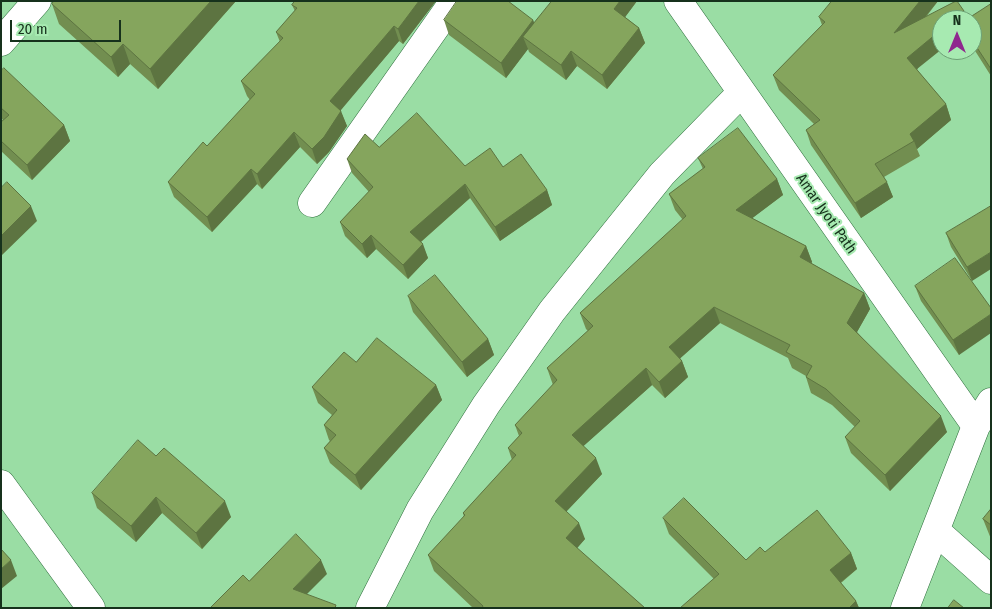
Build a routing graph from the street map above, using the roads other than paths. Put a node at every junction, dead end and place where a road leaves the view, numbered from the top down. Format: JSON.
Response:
{"nodes":[{"id":1,"x":37,"y":1,"type":"edge"},
{"id":2,"x":454,"y":1,"type":"edge"},
{"id":3,"x":678,"y":1,"type":"edge"},
{"id":4,"x":1,"y":42,"type":"edge"},
{"id":5,"x":741,"y":93,"type":"junction"},
{"id":6,"x":312,"y":203,"type":"dead end"},
{"id":7,"x":991,"y":402,"type":"edge"},
{"id":8,"x":976,"y":426,"type":"junction"},
{"id":9,"x":1,"y":484,"type":"edge"},
{"id":10,"x":936,"y":531,"type":"junction"},
{"id":11,"x":991,"y":580,"type":"edge"},
{"id":12,"x":91,"y":608,"type":"edge"},
{"id":13,"x":370,"y":608,"type":"edge"},
{"id":14,"x":905,"y":608,"type":"edge"}],
"edges":[{"from":1,"to":4,"type":"street"},
{"from":2,"to":6,"type":"street"},
{"from":3,"to":5,"type":"street","name":"Amar Jyoti Path"},
{"from":5,"to":8,"type":"street","name":"Amar Jyoti Path"},
{"from":5,"to":13,"type":"street"},
{"from":7,"to":8,"type":"street"},
{"from":8,"to":10,"type":"street"},
{"from":9,"to":12,"type":"street"},
{"from":10,"to":11,"type":"street"},
{"from":10,"to":14,"type":"street"}]}
